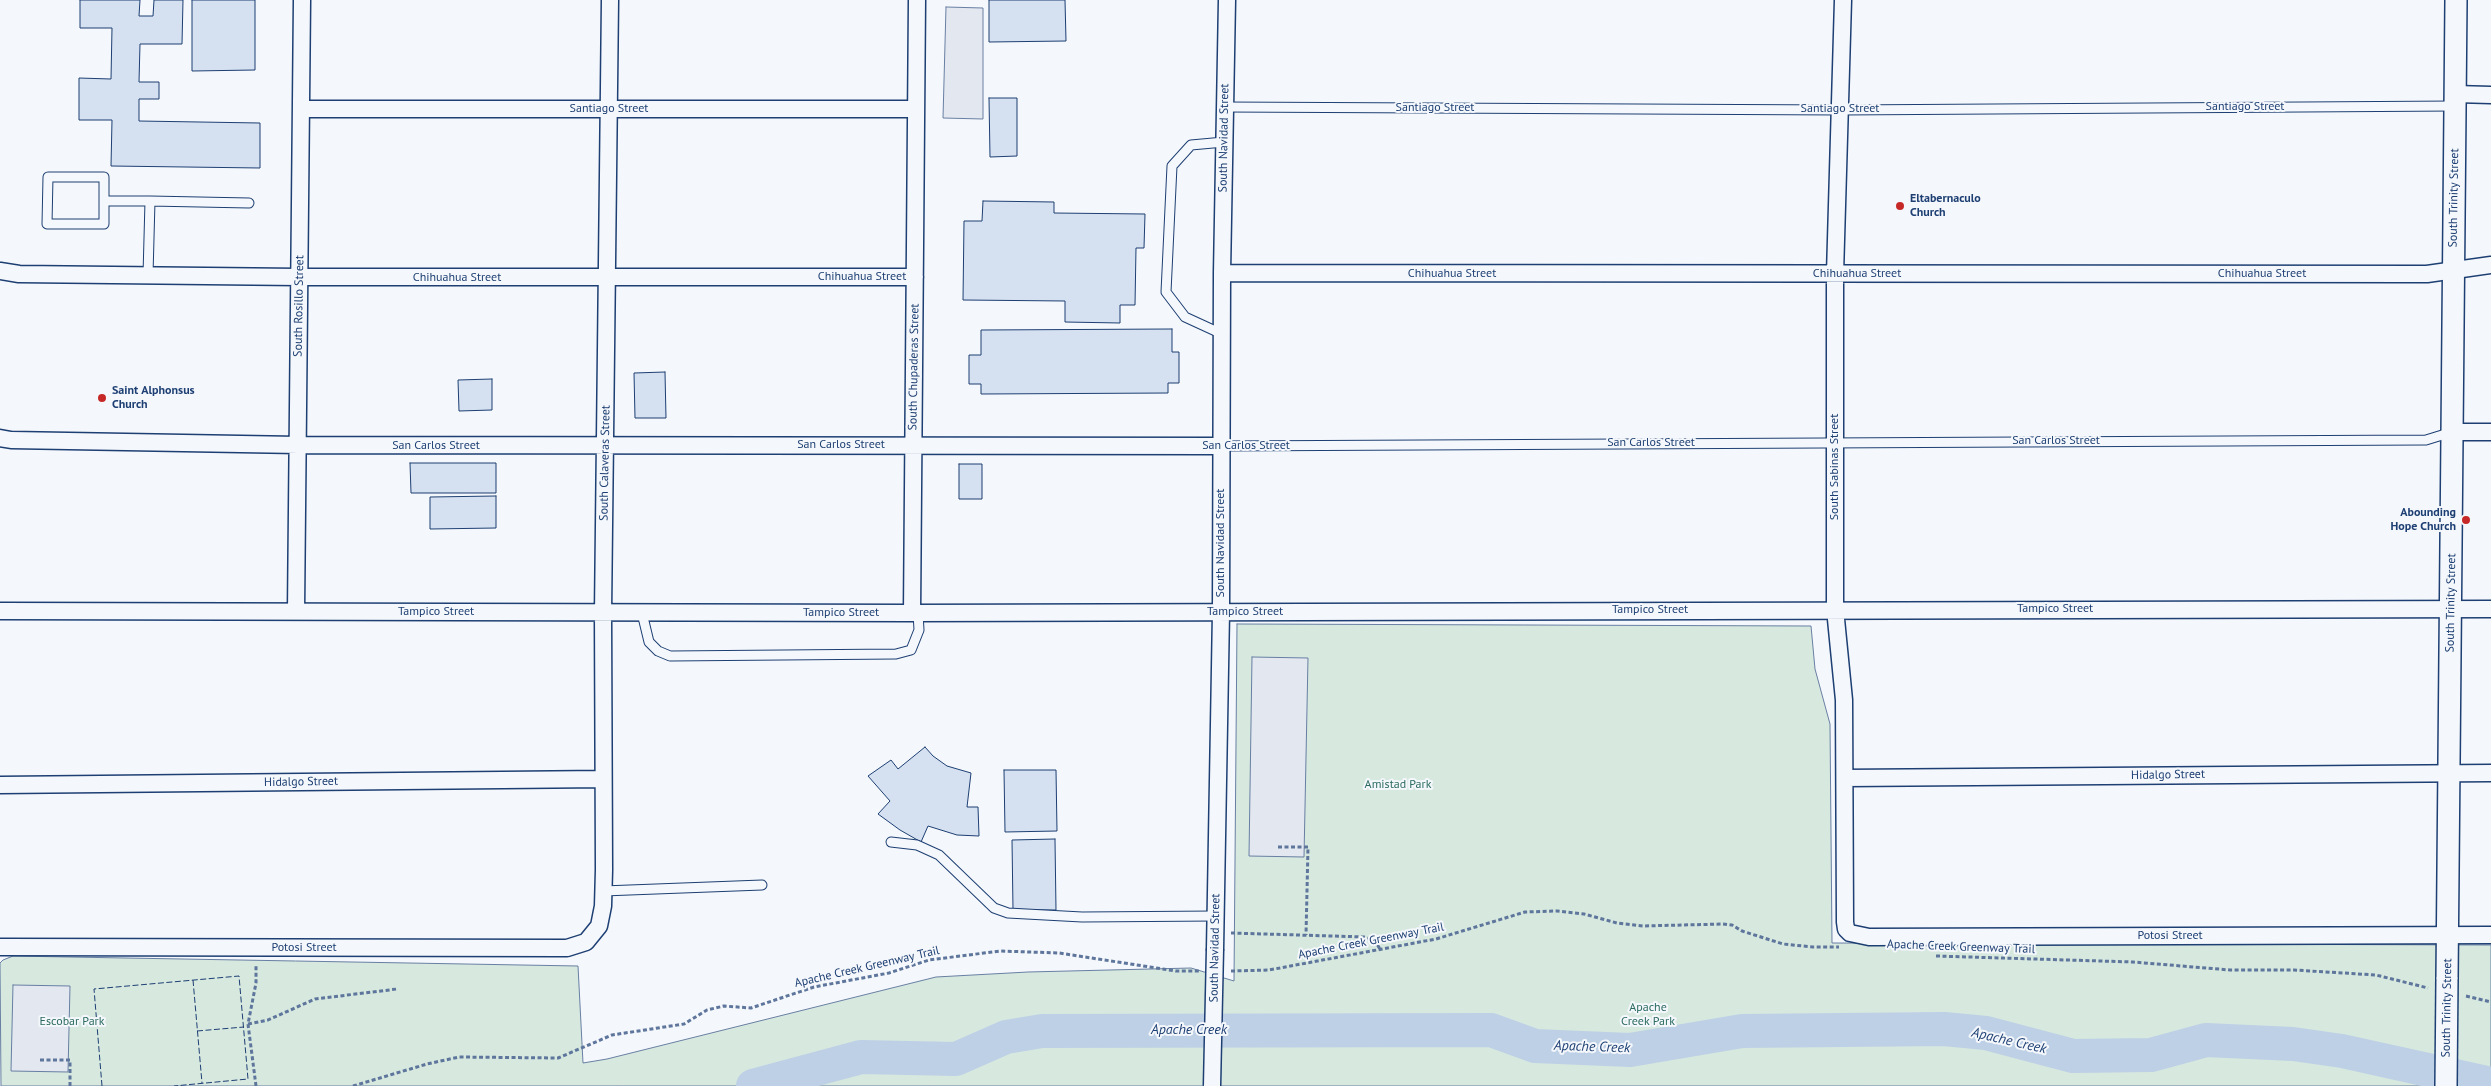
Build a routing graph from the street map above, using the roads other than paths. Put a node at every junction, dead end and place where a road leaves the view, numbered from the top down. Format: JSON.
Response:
{"nodes":[{"id":1,"x":302,"y":0,"type":"edge"},
{"id":2,"x":610,"y":0,"type":"edge"},
{"id":3,"x":917,"y":0,"type":"edge"},
{"id":4,"x":1227,"y":0,"type":"edge"},
{"id":5,"x":1843,"y":0,"type":"edge"},
{"id":6,"x":2456,"y":0,"type":"edge"},
{"id":7,"x":2491,"y":95,"type":"edge"},
{"id":8,"x":2455,"y":100,"type":"junction"},
{"id":9,"x":1224,"y":107,"type":"junction"},
{"id":10,"x":301,"y":109,"type":"junction"},
{"id":11,"x":916,"y":109,"type":"junction"},
{"id":12,"x":609,"y":110,"type":"junction"},
{"id":13,"x":1841,"y":110,"type":"junction"},
{"id":14,"x":1224,"y":142,"type":"junction"},
{"id":15,"x":104,"y":201,"type":"junction"},
{"id":16,"x":150,"y":202,"type":"junction"},
{"id":17,"x":249,"y":203,"type":"dead end"},
{"id":18,"x":2491,"y":265,"type":"edge"},
{"id":19,"x":2454,"y":270,"type":"junction"},
{"id":20,"x":0,"y":271,"type":"edge"},
{"id":21,"x":1222,"y":274,"type":"junction"},
{"id":22,"x":1835,"y":274,"type":"junction"},
{"id":23,"x":148,"y":275,"type":"junction"},
{"id":24,"x":299,"y":277,"type":"junction"},
{"id":25,"x":915,"y":277,"type":"junction"},
{"id":26,"x":608,"y":278,"type":"junction"},
{"id":27,"x":1222,"y":334,"type":"junction"},
{"id":28,"x":2452,"y":432,"type":"junction"},
{"id":29,"x":2491,"y":432,"type":"edge"},
{"id":30,"x":0,"y":438,"type":"edge"},
{"id":31,"x":1834,"y":442,"type":"junction"},
{"id":32,"x":298,"y":445,"type":"junction"},
{"id":33,"x":913,"y":445,"type":"junction"},
{"id":34,"x":1221,"y":446,"type":"junction"},
{"id":35,"x":605,"y":447,"type":"junction"},
{"id":36,"x":1835,"y":609,"type":"junction"},
{"id":37,"x":2451,"y":609,"type":"junction"},
{"id":38,"x":2491,"y":609,"type":"edge"},
{"id":39,"x":0,"y":611,"type":"edge"},
{"id":40,"x":296,"y":612,"type":"junction"},
{"id":41,"x":1221,"y":612,"type":"junction"},
{"id":42,"x":603,"y":613,"type":"junction"},
{"id":43,"x":642,"y":613,"type":"junction"},
{"id":44,"x":915,"y":613,"type":"junction"},
{"id":45,"x":2449,"y":772,"type":"junction"},
{"id":46,"x":2491,"y":773,"type":"edge"},
{"id":47,"x":1845,"y":778,"type":"junction"},
{"id":48,"x":603,"y":779,"type":"junction"},
{"id":49,"x":0,"y":786,"type":"edge"},
{"id":50,"x":891,"y":842,"type":"dead end"},
{"id":51,"x":762,"y":884,"type":"dead end"},
{"id":52,"x":604,"y":891,"type":"junction"},
{"id":53,"x":1215,"y":916,"type":"junction"},
{"id":54,"x":599,"y":926,"type":"joint"},
{"id":55,"x":2448,"y":934,"type":"junction"},
{"id":56,"x":2491,"y":935,"type":"edge"},
{"id":57,"x":1846,"y":940,"type":"joint"},
{"id":58,"x":0,"y":947,"type":"edge"},
{"id":59,"x":1212,"y":1086,"type":"edge"},
{"id":60,"x":2446,"y":1086,"type":"edge"}],
"edges":[{"from":1,"to":10,"type":"street","name":"South Rosillo Street"},
{"from":2,"to":12,"type":"street","name":"South Calaveras Street"},
{"from":3,"to":11,"type":"street","name":"South Chupaderas Street"},
{"from":4,"to":9,"type":"street","name":"South Navidad Street"},
{"from":5,"to":13,"type":"street","name":"South Sabinas Street"},
{"from":6,"to":8,"type":"street","name":"South Trinity Street"},
{"from":7,"to":8,"type":"street","name":"Santiago Street"},
{"from":8,"to":13,"type":"lane","name":"Santiago Street"},
{"from":8,"to":19,"type":"street","name":"South Trinity Street"},
{"from":9,"to":13,"type":"lane","name":"Santiago Street"},
{"from":9,"to":14,"type":"street","name":"South Navidad Street"},
{"from":10,"to":12,"type":"street","name":"Santiago Street"},
{"from":10,"to":24,"type":"street","name":"South Rosillo Street"},
{"from":11,"to":12,"type":"street","name":"Santiago Street"},
{"from":11,"to":25,"type":"street","name":"South Chupaderas Street"},
{"from":12,"to":26,"type":"street","name":"South Calaveras Street"},
{"from":13,"to":22,"type":"street","name":"South Sabinas Street"},
{"from":14,"to":21,"type":"street","name":"South Navidad Street"},
{"from":14,"to":27,"type":"lane"},
{"from":15,"to":15,"type":"lane"},
{"from":15,"to":16,"type":"lane"},
{"from":16,"to":17,"type":"lane"},
{"from":16,"to":23,"type":"lane"},
{"from":18,"to":19,"type":"street","name":"Chihuahua Street"},
{"from":19,"to":22,"type":"street","name":"Chihuahua Street"},
{"from":19,"to":28,"type":"street","name":"South Trinity Street"},
{"from":20,"to":23,"type":"street","name":"Chihuahua Street"},
{"from":21,"to":22,"type":"street","name":"Chihuahua Street"},
{"from":21,"to":27,"type":"street","name":"South Navidad Street"},
{"from":22,"to":31,"type":"street","name":"South Sabinas Street"},
{"from":23,"to":24,"type":"street","name":"Chihuahua Street"},
{"from":24,"to":26,"type":"street","name":"Chihuahua Street"},
{"from":24,"to":32,"type":"street","name":"South Rosillo Street"},
{"from":25,"to":26,"type":"street","name":"Chihuahua Street"},
{"from":25,"to":33,"type":"street","name":"South Chupaderas Street"},
{"from":26,"to":35,"type":"street","name":"South Calaveras Street"},
{"from":27,"to":34,"type":"street","name":"South Navidad Street"},
{"from":28,"to":29,"type":"street","name":"San Carlos Street"},
{"from":28,"to":31,"type":"lane","name":"San Carlos Street"},
{"from":28,"to":37,"type":"street","name":"South Trinity Street"},
{"from":30,"to":32,"type":"street","name":"San Carlos Street"},
{"from":31,"to":34,"type":"lane","name":"San Carlos Street"},
{"from":31,"to":36,"type":"street","name":"South Sabinas Street"},
{"from":32,"to":35,"type":"street","name":"San Carlos Street"},
{"from":32,"to":40,"type":"street","name":"South Rosillo Street"},
{"from":33,"to":34,"type":"street","name":"San Carlos Street"},
{"from":33,"to":35,"type":"street","name":"San Carlos Street"},
{"from":33,"to":44,"type":"street","name":"South Chupaderas Street"},
{"from":34,"to":41,"type":"street","name":"South Navidad Street"},
{"from":35,"to":42,"type":"street","name":"South Calaveras Street"},
{"from":36,"to":37,"type":"street","name":"Tampico Street"},
{"from":36,"to":41,"type":"street","name":"Tampico Street"},
{"from":36,"to":47,"type":"street","name":"South Sabinas Street"},
{"from":37,"to":38,"type":"street","name":"Tampico Street"},
{"from":37,"to":45,"type":"street","name":"South Trinity Street"},
{"from":39,"to":40,"type":"street","name":"Tampico Street"},
{"from":40,"to":42,"type":"street","name":"Tampico Street"},
{"from":41,"to":44,"type":"street","name":"Tampico Street"},
{"from":41,"to":53,"type":"street","name":"South Navidad Street"},
{"from":42,"to":43,"type":"street","name":"Tampico Street"},
{"from":42,"to":48,"type":"street","name":"South Calaveras Street"},
{"from":43,"to":44,"type":"street","name":"Tampico Street"},
{"from":43,"to":44,"type":"lane"},
{"from":45,"to":46,"type":"street","name":"Hidalgo Street"},
{"from":45,"to":47,"type":"street","name":"Hidalgo Street"},
{"from":45,"to":55,"type":"street","name":"South Trinity Street"},
{"from":47,"to":57,"type":"street","name":"South Sabinas Street"},
{"from":48,"to":49,"type":"street","name":"Hidalgo Street"},
{"from":48,"to":52,"type":"street","name":"South Calaveras Street"},
{"from":50,"to":53,"type":"lane"},
{"from":51,"to":52,"type":"lane"},
{"from":52,"to":54,"type":"street","name":"South Calaveras Street"},
{"from":53,"to":59,"type":"street","name":"South Navidad Street","bridge":true},
{"from":54,"to":58,"type":"street","name":"Potosi Street"},
{"from":55,"to":56,"type":"street","name":"Potosi Street"},
{"from":55,"to":57,"type":"street","name":"Potosi Street"},
{"from":55,"to":60,"type":"street","name":"South Trinity Street","bridge":true}]}
